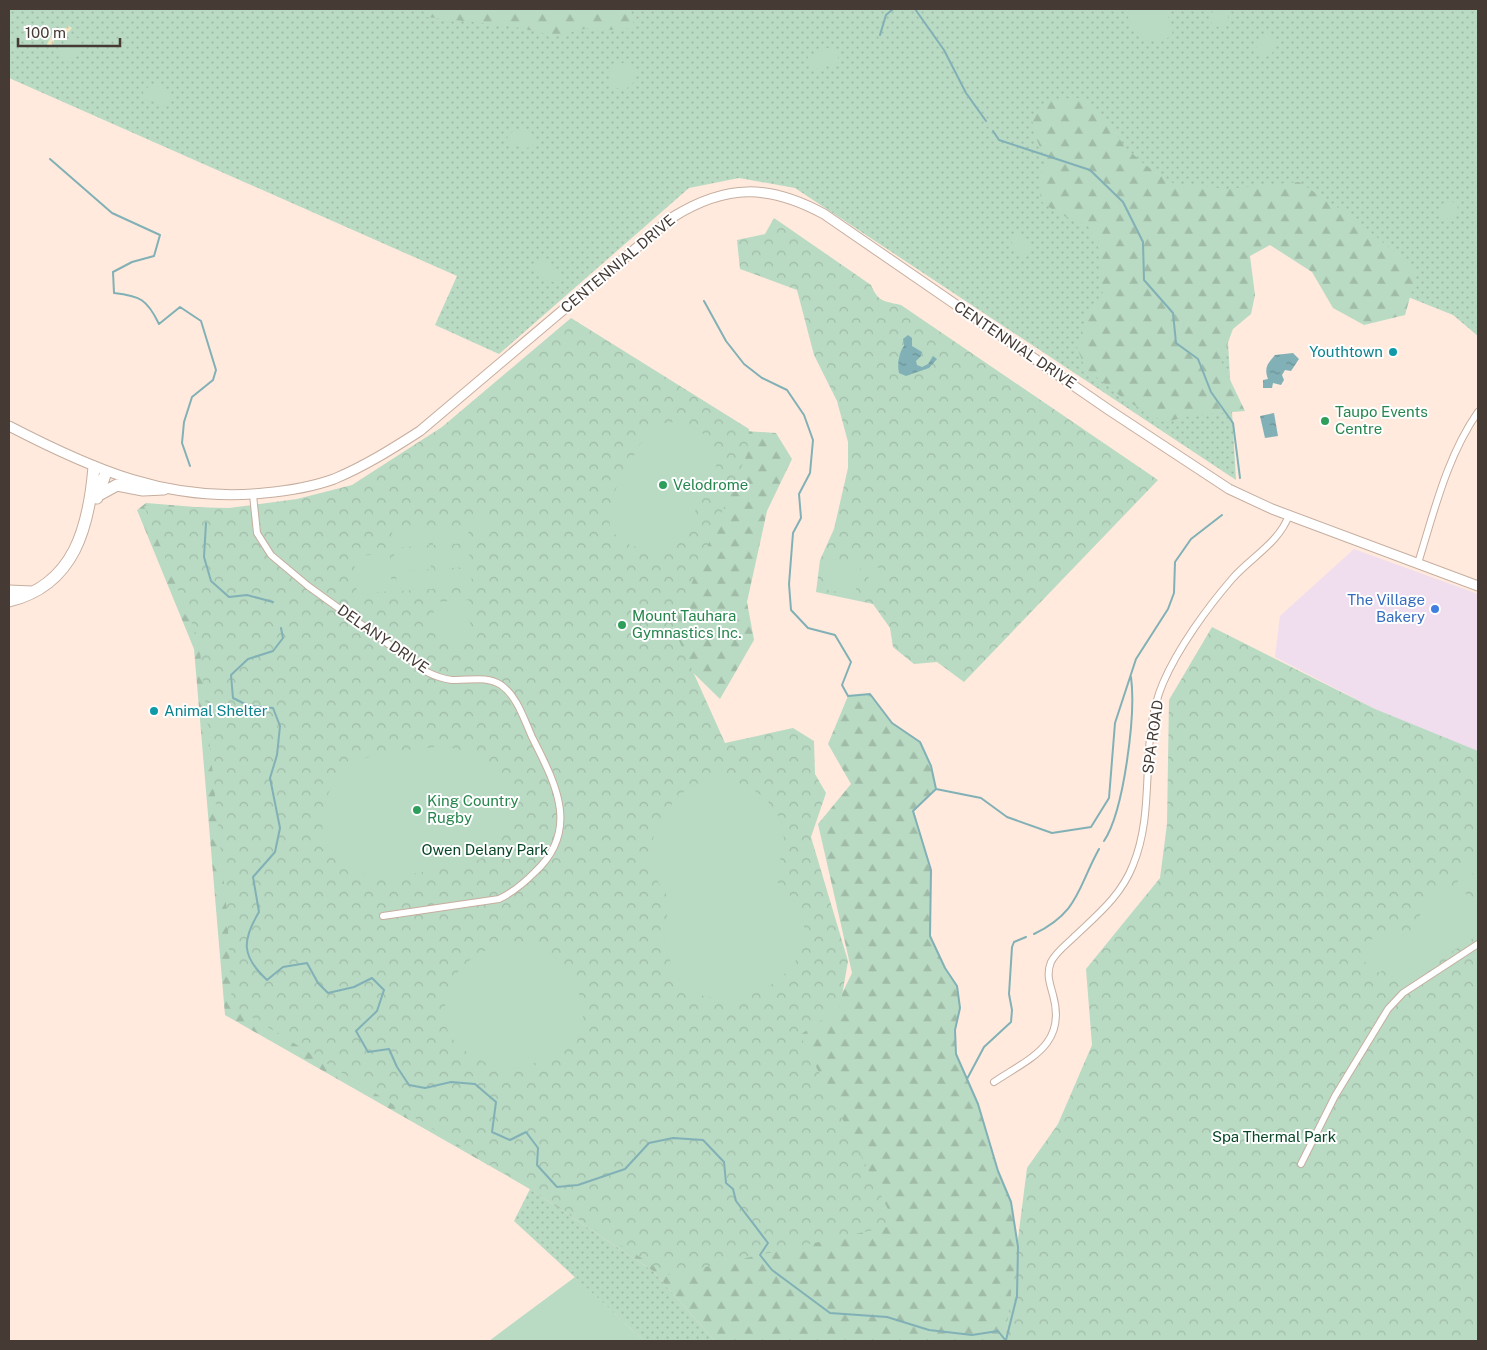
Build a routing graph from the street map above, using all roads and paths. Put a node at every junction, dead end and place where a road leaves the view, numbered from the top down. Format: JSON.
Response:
{"nodes":[{"id":1,"x":1478,"y":412,"type":"edge"},
{"id":2,"x":9,"y":426,"type":"edge"},
{"id":3,"x":94,"y":467,"type":"junction"},
{"id":4,"x":106,"y":472,"type":"junction"},
{"id":5,"x":164,"y":489,"type":"junction"},
{"id":6,"x":253,"y":495,"type":"junction"},
{"id":7,"x":97,"y":496,"type":"junction"},
{"id":8,"x":89,"y":509,"type":"junction"},
{"id":9,"x":1289,"y":515,"type":"junction"},
{"id":10,"x":1418,"y":563,"type":"junction"},
{"id":11,"x":1478,"y":586,"type":"edge"},
{"id":12,"x":9,"y":591,"type":"edge"},
{"id":13,"x":32,"y":592,"type":"junction"},
{"id":14,"x":9,"y":601,"type":"edge"},
{"id":15,"x":383,"y":916,"type":"dead end"},
{"id":16,"x":1478,"y":944,"type":"edge"},
{"id":17,"x":994,"y":1082,"type":"dead end"},
{"id":18,"x":1301,"y":1164,"type":"dead end"}],
"edges":[{"from":1,"to":10,"type":"street"},
{"from":2,"to":3,"type":"main road","name":"CENTENNIAL DRIVE"},
{"from":3,"to":4,"type":"main road","name":"CENTENNIAL DRIVE"},
{"from":3,"to":8,"type":"highway"},
{"from":4,"to":5,"type":"main road","name":"CENTENNIAL DRIVE"},
{"from":4,"to":7,"type":"highway"},
{"from":5,"to":6,"type":"main road","name":"CENTENNIAL DRIVE"},
{"from":5,"to":7,"type":"highway"},
{"from":6,"to":9,"type":"main road","name":"CENTENNIAL DRIVE"},
{"from":6,"to":15,"type":"street","name":"DELANY DRIVE"},
{"from":7,"to":8,"type":"highway"},
{"from":8,"to":13,"type":"highway"},
{"from":9,"to":10,"type":"main road"},
{"from":9,"to":17,"type":"street","name":"SPA ROAD"},
{"from":10,"to":11,"type":"main road"},
{"from":12,"to":13,"type":"highway"},
{"from":13,"to":14,"type":"highway"},
{"from":16,"to":18,"type":"street"}]}
